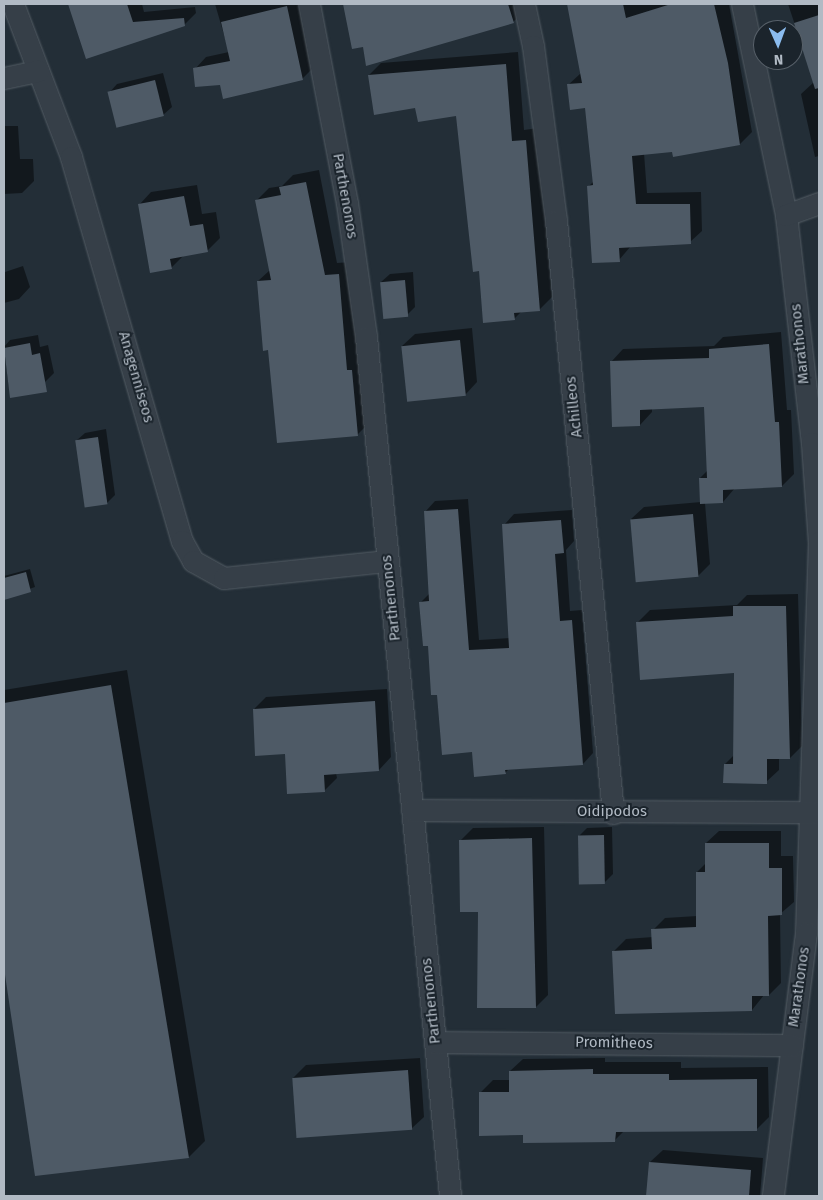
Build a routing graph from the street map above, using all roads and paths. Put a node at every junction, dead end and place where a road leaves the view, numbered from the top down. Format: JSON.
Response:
{"nodes":[{"id":1,"x":13,"y":4,"type":"edge"},
{"id":2,"x":310,"y":4,"type":"edge"},
{"id":3,"x":524,"y":4,"type":"edge"},
{"id":4,"x":742,"y":4,"type":"edge"},
{"id":5,"x":38,"y":71,"type":"junction"},
{"id":6,"x":4,"y":78,"type":"edge"},
{"id":7,"x":819,"y":203,"type":"edge"},
{"id":8,"x":786,"y":215,"type":"junction"},
{"id":9,"x":816,"y":442,"type":"edge"},
{"id":10,"x":387,"y":561,"type":"junction"},
{"id":11,"x":412,"y":810,"type":"junction"},
{"id":12,"x":614,"y":812,"type":"junction"},
{"id":13,"x":812,"y":812,"type":"junction"},
{"id":14,"x":813,"y":934,"type":"edge"},
{"id":15,"x":436,"y":1042,"type":"junction"},
{"id":16,"x":792,"y":1045,"type":"junction"},
{"id":17,"x":450,"y":1196,"type":"edge"},
{"id":18,"x":773,"y":1196,"type":"edge"}],
"edges":[{"from":1,"to":5,"type":"street","name":"Anagenniseos"},
{"from":2,"to":10,"type":"street","name":"Parthenonos"},
{"from":3,"to":12,"type":"street","name":"Achilleos"},
{"from":4,"to":8,"type":"street","name":"Marathonos"},
{"from":5,"to":6,"type":"street"},
{"from":5,"to":10,"type":"street","name":"Anagenniseos"},
{"from":7,"to":8,"type":"street"},
{"from":8,"to":9,"type":"street","name":"Marathonos"},
{"from":9,"to":13,"type":"street","name":"Marathonos"},
{"from":10,"to":11,"type":"street","name":"Parthenonos"},
{"from":11,"to":12,"type":"street","name":"Oidipodos"},
{"from":11,"to":15,"type":"street","name":"Parthenonos"},
{"from":12,"to":13,"type":"street","name":"Oidipodos"},
{"from":13,"to":14,"type":"street","name":"Marathonos"},
{"from":14,"to":16,"type":"street","name":"Marathonos"},
{"from":15,"to":16,"type":"street","name":"Promitheos"},
{"from":15,"to":17,"type":"street","name":"Parthenonos"},
{"from":16,"to":18,"type":"street","name":"Marathonos"}]}
